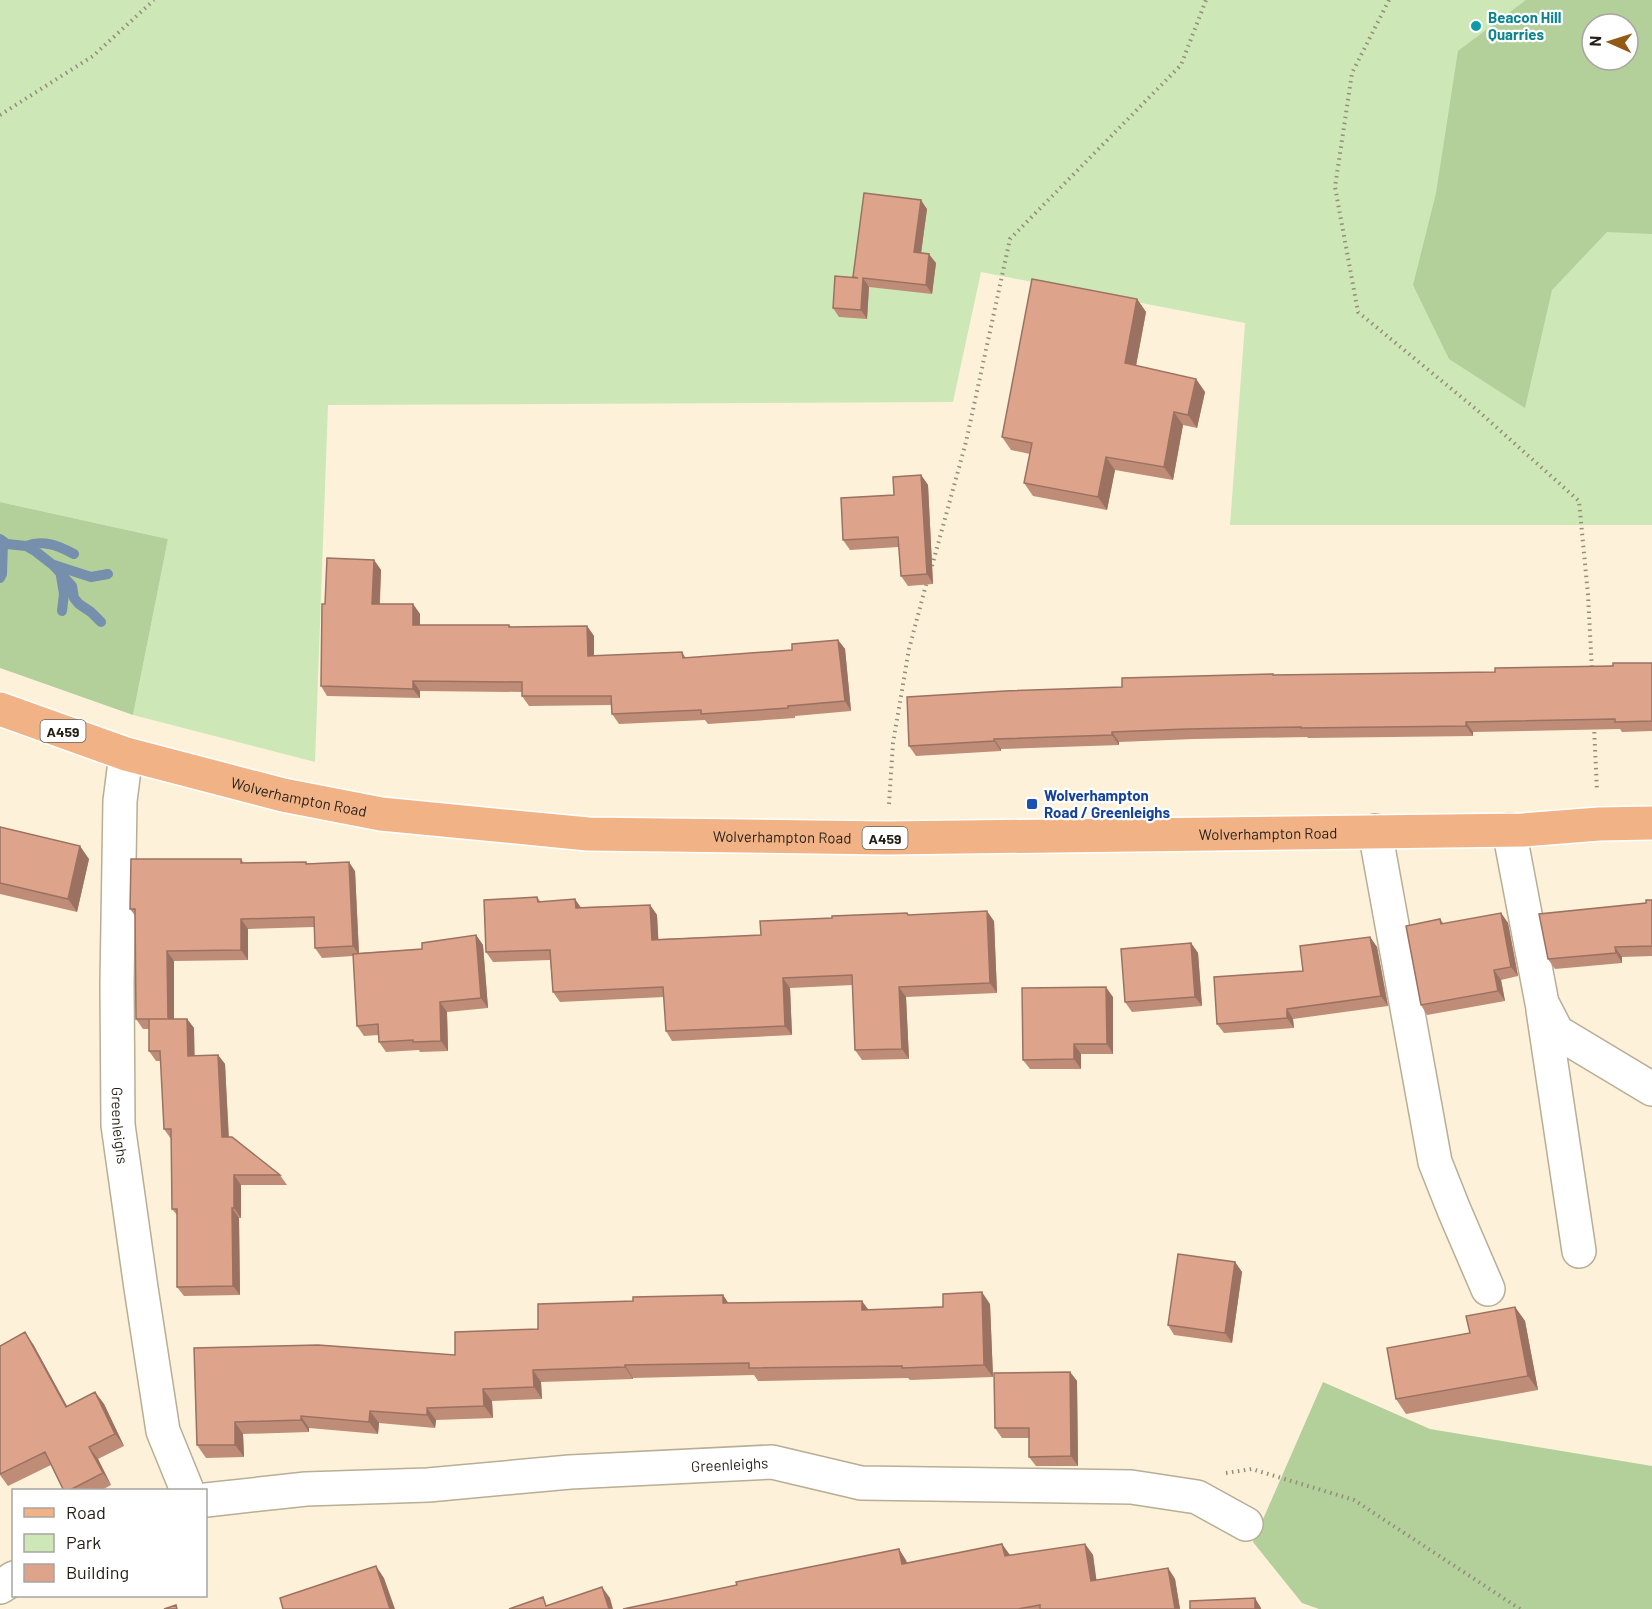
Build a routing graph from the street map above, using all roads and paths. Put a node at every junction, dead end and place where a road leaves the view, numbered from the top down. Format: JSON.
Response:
{"nodes":[{"id":1,"x":154,"y":0,"type":"edge"},
{"id":2,"x":1206,"y":0,"type":"edge"},
{"id":3,"x":1389,"y":0,"type":"edge"},
{"id":4,"x":0,"y":115,"type":"edge"},
{"id":5,"x":931,"y":568,"type":"dead end"},
{"id":6,"x":928,"y":580,"type":"edge"},
{"id":7,"x":1592,"y":677,"type":"edge"},
{"id":8,"x":0,"y":709,"type":"edge"},
{"id":9,"x":1594,"y":724,"type":"edge"},
{"id":10,"x":126,"y":754,"type":"junction"},
{"id":11,"x":1597,"y":794,"type":"dead end"},
{"id":12,"x":1652,"y":823,"type":"edge"},
{"id":13,"x":1509,"y":830,"type":"junction"},
{"id":14,"x":1375,"y":831,"type":"junction"},
{"id":15,"x":887,"y":838,"type":"junction"},
{"id":16,"x":1542,"y":1003,"type":"junction"},
{"id":17,"x":1652,"y":1089,"type":"edge"},
{"id":18,"x":1579,"y":1251,"type":"dead end"},
{"id":19,"x":1488,"y":1289,"type":"dead end"},
{"id":20,"x":1219,"y":1474,"type":"dead end"},
{"id":21,"x":186,"y":1489,"type":"edge"},
{"id":22,"x":207,"y":1500,"type":"edge"},
{"id":23,"x":1246,"y":1524,"type":"dead end"},
{"id":24,"x":1520,"y":1609,"type":"edge"}],
"edges":[{"from":1,"to":4,"type":"path"},
{"from":2,"to":5,"type":"path"},
{"from":3,"to":7,"type":"path"},
{"from":6,"to":15,"type":"path"},
{"from":8,"to":10,"type":"main road","name":"Wolverhampton Road","number":"A459"},
{"from":9,"to":11,"type":"path"},
{"from":10,"to":15,"type":"main road","name":"Wolverhampton Road","number":"A459"},
{"from":10,"to":21,"type":"street","name":"Greenleighs"},
{"from":12,"to":13,"type":"main road","name":"Wolverhampton Road","number":"A459"},
{"from":13,"to":14,"type":"main road","name":"Wolverhampton Road","number":"A459"},
{"from":13,"to":16,"type":"street"},
{"from":14,"to":15,"type":"main road","name":"Wolverhampton Road","number":"A459"},
{"from":14,"to":19,"type":"street"},
{"from":16,"to":17,"type":"street"},
{"from":16,"to":18,"type":"street"},
{"from":20,"to":24,"type":"path"},
{"from":22,"to":23,"type":"street","name":"Greenleighs"}]}
